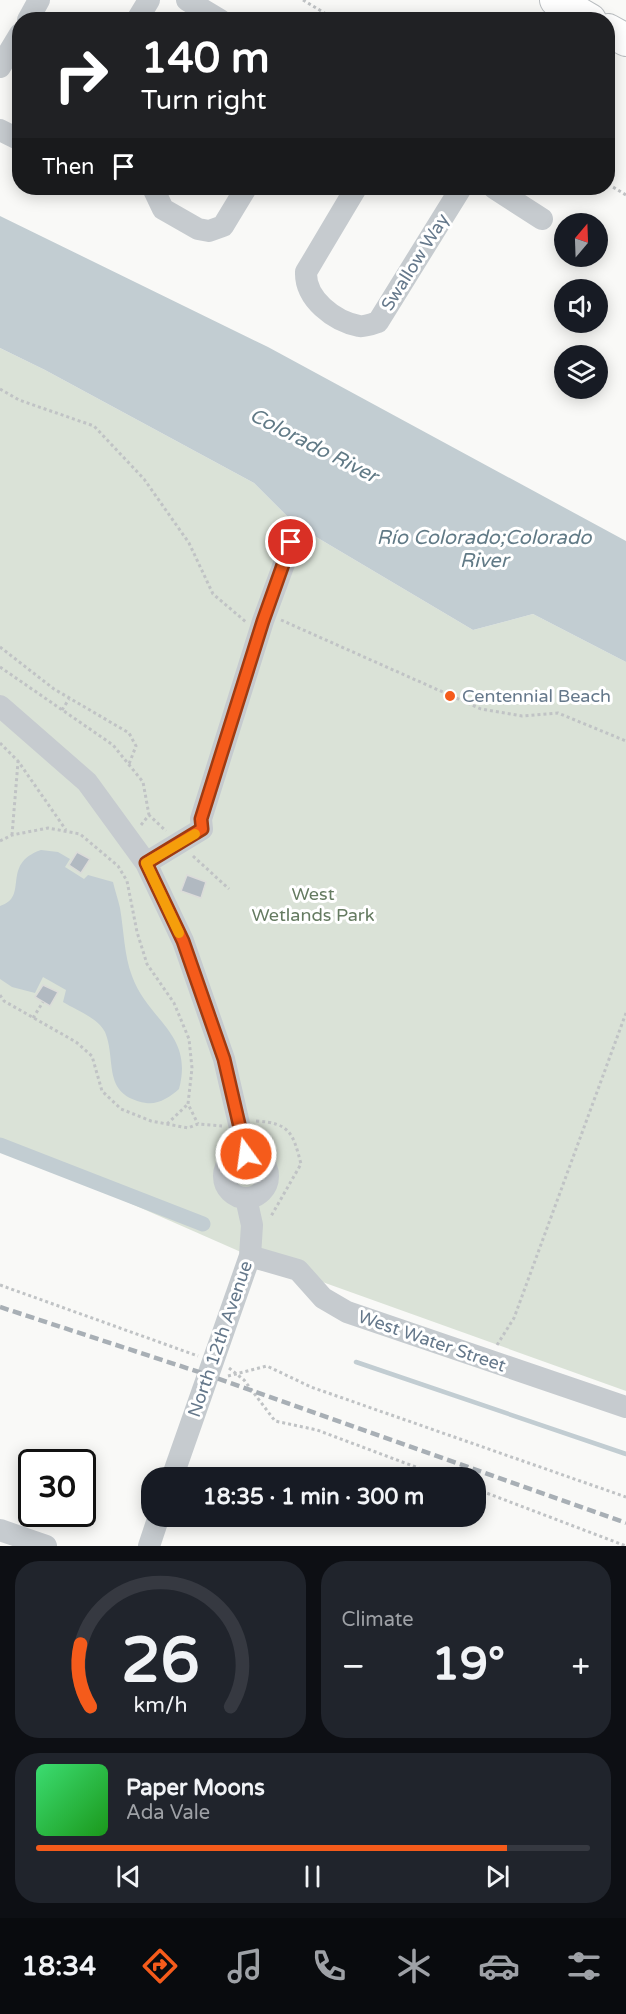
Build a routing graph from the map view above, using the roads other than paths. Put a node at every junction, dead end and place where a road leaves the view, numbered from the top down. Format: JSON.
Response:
{"nodes":[{"id":1,"x":187,"y":0,"type":"edge"},
{"id":2,"x":556,"y":0,"type":"edge"},
{"id":3,"x":207,"y":12,"type":"edge"},
{"id":4,"x":576,"y":12,"type":"edge"},
{"id":5,"x":12,"y":47,"type":"edge"},
{"id":6,"x":0,"y":66,"type":"edge"},
{"id":7,"x":156,"y":195,"type":"edge"},
{"id":8,"x":242,"y":195,"type":"edge"},
{"id":9,"x":352,"y":195,"type":"edge"},
{"id":10,"x":457,"y":195,"type":"edge"},
{"id":11,"x":505,"y":195,"type":"edge"},
{"id":12,"x":542,"y":219,"type":"dead end"},
{"id":13,"x":291,"y":542,"type":"dead end"},
{"id":14,"x":0,"y":706,"type":"edge"},
{"id":15,"x":146,"y":863,"type":"junction"},
{"id":16,"x":246,"y":1154,"type":"junction"},
{"id":17,"x":246,"y":1198,"type":"junction"},
{"id":18,"x":250,"y":1256,"type":"junction"},
{"id":19,"x":626,"y":1407,"type":"edge"},
{"id":20,"x":176,"y":1467,"type":"edge"},
{"id":21,"x":155,"y":1527,"type":"edge"},
{"id":22,"x":7,"y":1537,"type":"edge"},
{"id":23,"x":46,"y":1546,"type":"edge"},
{"id":24,"x":149,"y":1546,"type":"edge"}],
"edges":[{"from":1,"to":3,"type":"street"},
{"from":2,"to":4,"type":"highway"},
{"from":5,"to":6,"type":"street"},
{"from":7,"to":8,"type":"street"},
{"from":9,"to":10,"type":"street","name":"Swallow Way"},
{"from":11,"to":12,"type":"street"},
{"from":13,"to":15,"type":"street"},
{"from":14,"to":15,"type":"street"},
{"from":15,"to":16,"type":"street"},
{"from":16,"to":17,"type":"street"},
{"from":16,"to":17,"type":"street"},
{"from":17,"to":18,"type":"street","name":"North 12th Avenue"},
{"from":18,"to":19,"type":"street","name":"West Water Street"},
{"from":18,"to":20,"type":"street","name":"North 12th Avenue"},
{"from":21,"to":24,"type":"street"},
{"from":22,"to":23,"type":"street"}]}
